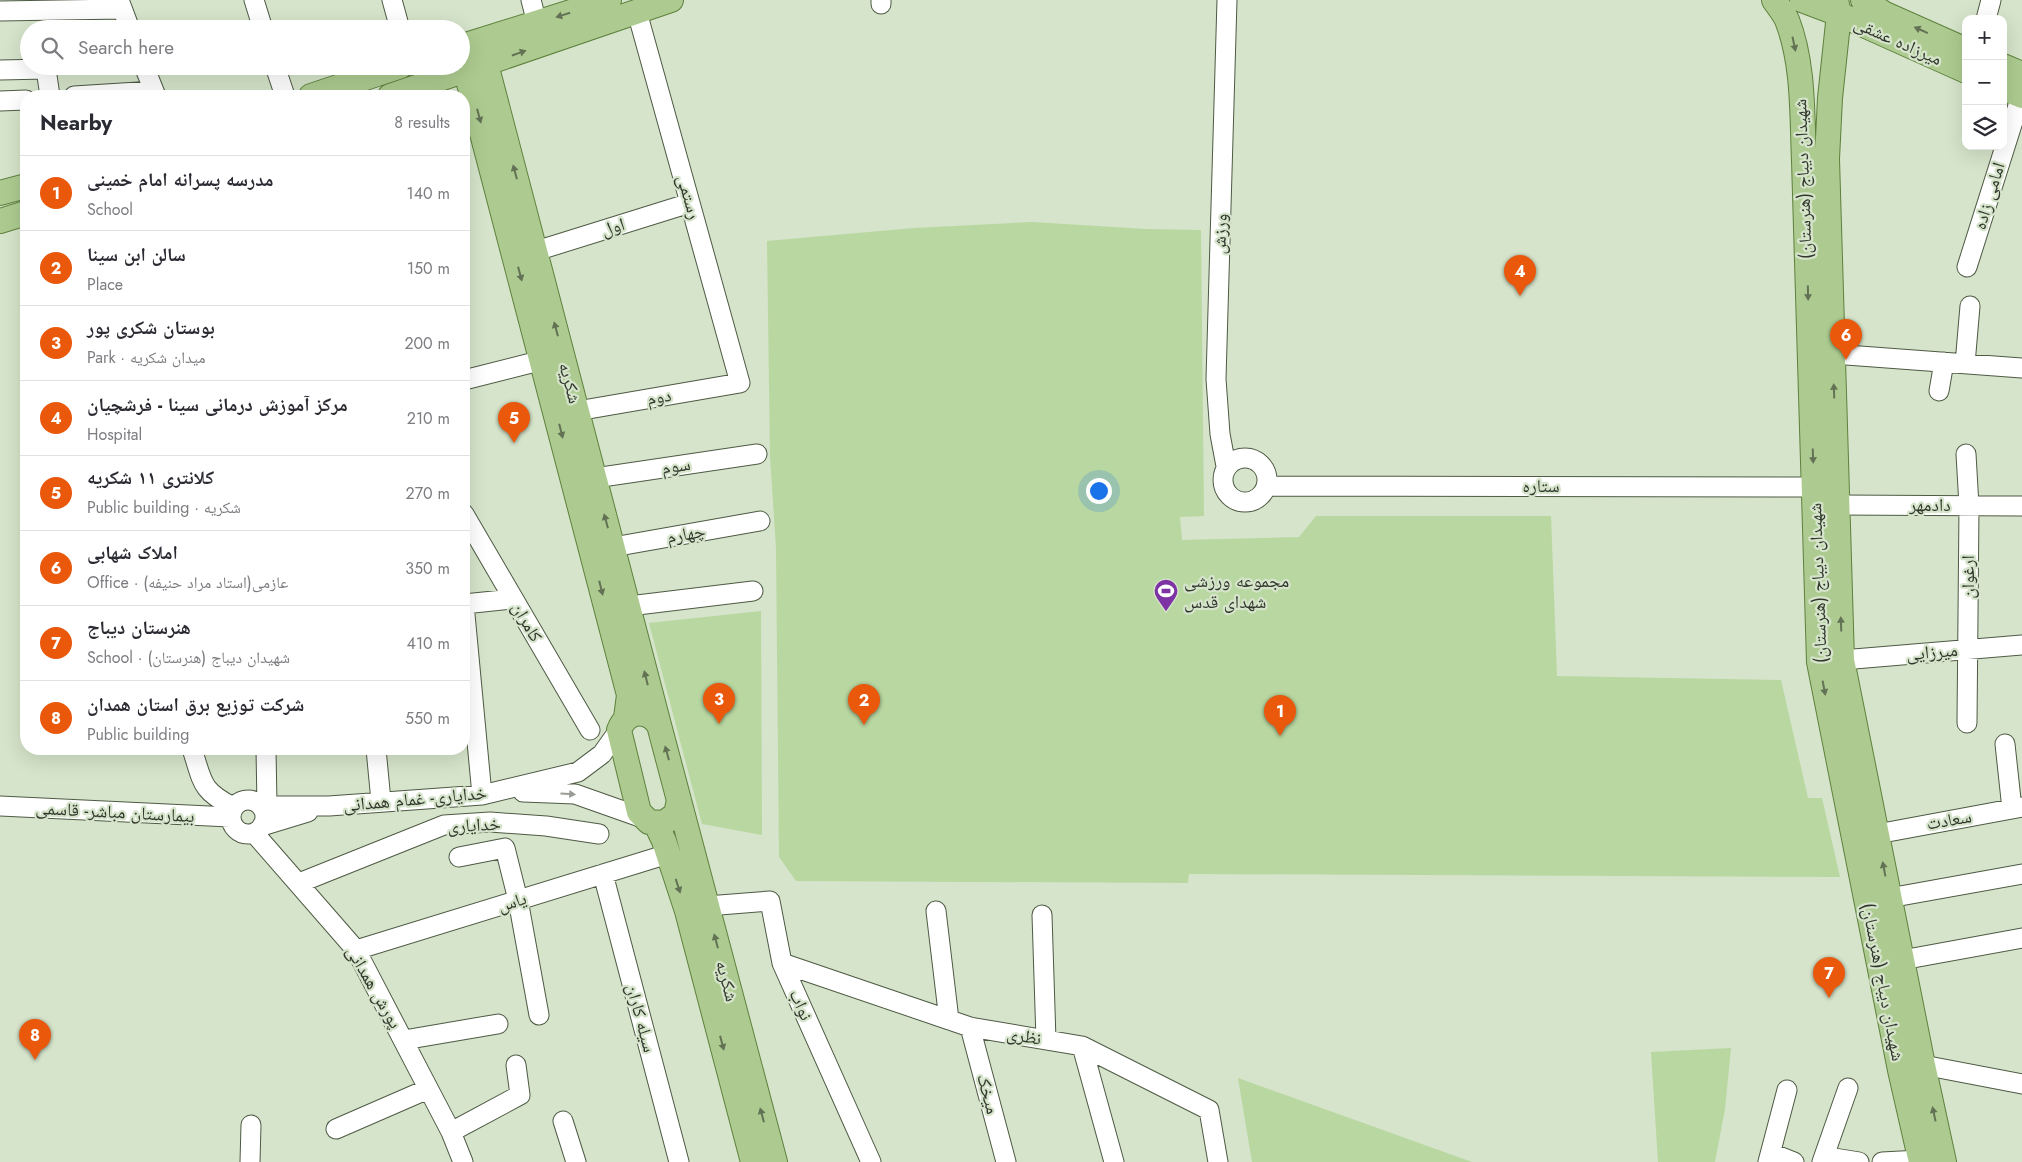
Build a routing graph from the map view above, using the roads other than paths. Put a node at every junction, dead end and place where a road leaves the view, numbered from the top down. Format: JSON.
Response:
{"nodes":[{"id":1,"x":254,"y":0,"type":"edge"},
{"id":2,"x":392,"y":0,"type":"edge"},
{"id":3,"x":530,"y":0,"type":"edge"},
{"id":4,"x":671,"y":0,"type":"edge"},
{"id":5,"x":1227,"y":0,"type":"edge"},
{"id":6,"x":1774,"y":0,"type":"edge"},
{"id":7,"x":1802,"y":0,"type":"edge"},
{"id":8,"x":1863,"y":0,"type":"edge"},
{"id":9,"x":1991,"y":0,"type":"edge"},
{"id":10,"x":604,"y":1,"type":"edge"},
{"id":11,"x":41,"y":5,"type":"edge"},
{"id":12,"x":120,"y":5,"type":"edge"},
{"id":13,"x":1837,"y":7,"type":"edge"},
{"id":14,"x":0,"y":11,"type":"edge"},
{"id":15,"x":637,"y":12,"type":"junction"},
{"id":16,"x":1987,"y":15,"type":"edge"},
{"id":17,"x":126,"y":20,"type":"edge"},
{"id":18,"x":260,"y":20,"type":"edge"},
{"id":19,"x":398,"y":20,"type":"edge"},
{"id":20,"x":537,"y":23,"type":"junction"},
{"id":21,"x":1962,"y":48,"type":"edge"},
{"id":22,"x":471,"y":55,"type":"edge"},
{"id":23,"x":1962,"y":69,"type":"edge"},
{"id":24,"x":0,"y":70,"type":"edge"},
{"id":25,"x":20,"y":70,"type":"edge"},
{"id":26,"x":2007,"y":73,"type":"edge"},
{"id":27,"x":47,"y":75,"type":"edge"},
{"id":28,"x":148,"y":75,"type":"edge"},
{"id":29,"x":278,"y":75,"type":"edge"},
{"id":30,"x":374,"y":75,"type":"edge"},
{"id":31,"x":431,"y":75,"type":"edge"},
{"id":32,"x":2017,"y":89,"type":"edge"},
{"id":33,"x":49,"y":90,"type":"edge"},
{"id":34,"x":153,"y":90,"type":"edge"},
{"id":35,"x":283,"y":90,"type":"edge"},
{"id":36,"x":329,"y":90,"type":"edge"},
{"id":37,"x":402,"y":90,"type":"edge"},
{"id":38,"x":20,"y":100,"type":"edge"},
{"id":39,"x":0,"y":102,"type":"edge"},
{"id":40,"x":1816,"y":160,"type":"junction"},
{"id":41,"x":20,"y":188,"type":"edge"},
{"id":42,"x":0,"y":193,"type":"edge"},
{"id":43,"x":690,"y":203,"type":"junction"},
{"id":44,"x":20,"y":215,"type":"edge"},
{"id":45,"x":0,"y":221,"type":"edge"},
{"id":46,"x":536,"y":252,"type":"junction"},
{"id":47,"x":1967,"y":268,"type":"dead end"},
{"id":48,"x":1970,"y":306,"type":"dead end"},
{"id":49,"x":1833,"y":354,"type":"junction"},
{"id":50,"x":543,"y":360,"type":"junction"},
{"id":51,"x":1944,"y":362,"type":"junction"},
{"id":52,"x":1965,"y":364,"type":"junction"},
{"id":53,"x":2022,"y":368,"type":"edge"},
{"id":54,"x":470,"y":378,"type":"edge"},
{"id":55,"x":740,"y":383,"type":"joint"},
{"id":56,"x":1940,"y":391,"type":"dead end"},
{"id":57,"x":577,"y":411,"type":"junction"},
{"id":58,"x":757,"y":454,"type":"dead end"},
{"id":59,"x":1966,"y":454,"type":"dead end"},
{"id":60,"x":1226,"y":466,"type":"junction"},
{"id":61,"x":595,"y":478,"type":"junction"},
{"id":62,"x":1268,"y":486,"type":"junction"},
{"id":63,"x":1814,"y":487,"type":"junction"},
{"id":64,"x":1838,"y":505,"type":"junction"},
{"id":65,"x":1969,"y":506,"type":"junction"},
{"id":66,"x":2022,"y":506,"type":"edge"},
{"id":67,"x":760,"y":522,"type":"dead end"},
{"id":68,"x":470,"y":524,"type":"edge"},
{"id":69,"x":613,"y":548,"type":"junction"},
{"id":70,"x":753,"y":591,"type":"dead end"},
{"id":71,"x":513,"y":599,"type":"junction"},
{"id":72,"x":470,"y":603,"type":"edge"},
{"id":73,"x":629,"y":606,"type":"junction"},
{"id":74,"x":2022,"y":645,"type":"edge"},
{"id":75,"x":1968,"y":649,"type":"junction"},
{"id":76,"x":1842,"y":660,"type":"junction"},
{"id":77,"x":470,"y":668,"type":"edge"},
{"id":78,"x":1967,"y":723,"type":"dead end"},
{"id":79,"x":622,"y":724,"type":"junction"},
{"id":80,"x":659,"y":725,"type":"junction"},
{"id":81,"x":590,"y":730,"type":"dead end"},
{"id":82,"x":2005,"y":744,"type":"dead end"},
{"id":83,"x":194,"y":755,"type":"edge"},
{"id":84,"x":266,"y":755,"type":"edge"},
{"id":85,"x":377,"y":755,"type":"edge"},
{"id":86,"x":502,"y":791,"type":"junction"},
{"id":87,"x":482,"y":795,"type":"junction"},
{"id":88,"x":679,"y":800,"type":"junction"},
{"id":89,"x":381,"y":801,"type":"junction"},
{"id":90,"x":0,"y":806,"type":"edge"},
{"id":91,"x":264,"y":806,"type":"junction"},
{"id":92,"x":329,"y":806,"type":"junction"},
{"id":93,"x":2017,"y":808,"type":"edge"},
{"id":94,"x":232,"y":812,"type":"junction"},
{"id":95,"x":650,"y":821,"type":"junction"},
{"id":96,"x":258,"y":829,"type":"junction"},
{"id":97,"x":599,"y":834,"type":"dead end"},
{"id":98,"x":1877,"y":834,"type":"junction"},
{"id":99,"x":668,"y":854,"type":"junction"},
{"id":100,"x":459,"y":857,"type":"dead end"},
{"id":101,"x":603,"y":874,"type":"junction"},
{"id":102,"x":2022,"y":874,"type":"edge"},
{"id":103,"x":299,"y":883,"type":"junction"},
{"id":104,"x":1889,"y":898,"type":"junction"},
{"id":105,"x":518,"y":900,"type":"junction"},
{"id":106,"x":707,"y":906,"type":"junction"},
{"id":107,"x":936,"y":912,"type":"dead end"},
{"id":108,"x":1042,"y":915,"type":"dead end"},
{"id":109,"x":2022,"y":938,"type":"edge"},
{"id":110,"x":356,"y":950,"type":"junction"},
{"id":111,"x":1902,"y":960,"type":"junction"},
{"id":112,"x":782,"y":963,"type":"junction"},
{"id":113,"x":539,"y":1015,"type":"dead end"},
{"id":114,"x":948,"y":1020,"type":"junction"},
{"id":115,"x":498,"y":1024,"type":"dead end"},
{"id":116,"x":970,"y":1027,"type":"junction"},
{"id":117,"x":404,"y":1040,"type":"junction"},
{"id":118,"x":1046,"y":1040,"type":"junction"},
{"id":119,"x":1082,"y":1046,"type":"junction"},
{"id":120,"x":516,"y":1065,"type":"dead end"},
{"id":121,"x":1912,"y":1068,"type":"junction"},
{"id":122,"x":2022,"y":1084,"type":"edge"},
{"id":123,"x":1848,"y":1088,"type":"dead end"},
{"id":124,"x":428,"y":1089,"type":"junction"},
{"id":125,"x":1787,"y":1090,"type":"dead end"},
{"id":126,"x":563,"y":1121,"type":"dead end"},
{"id":127,"x":251,"y":1125,"type":"dead end"},
{"id":128,"x":336,"y":1129,"type":"dead end"},
{"id":129,"x":451,"y":1132,"type":"junction"},
{"id":130,"x":1770,"y":1157,"type":"edge"},
{"id":131,"x":1920,"y":1161,"type":"edge"},
{"id":132,"x":250,"y":1162,"type":"edge"},
{"id":133,"x":463,"y":1162,"type":"edge"},
{"id":134,"x":576,"y":1162,"type":"edge"},
{"id":135,"x":679,"y":1162,"type":"edge"},
{"id":136,"x":753,"y":1162,"type":"edge"},
{"id":137,"x":775,"y":1162,"type":"edge"},
{"id":138,"x":870,"y":1162,"type":"edge"},
{"id":139,"x":1006,"y":1162,"type":"edge"},
{"id":140,"x":1114,"y":1162,"type":"edge"},
{"id":141,"x":1218,"y":1162,"type":"edge"},
{"id":142,"x":1794,"y":1162,"type":"edge"},
{"id":143,"x":1823,"y":1162,"type":"edge"},
{"id":144,"x":1859,"y":1162,"type":"edge"},
{"id":145,"x":1882,"y":1162,"type":"edge"},
{"id":146,"x":1944,"y":1162,"type":"edge"}],
"edges":[{"from":1,"to":18,"type":"street"},
{"from":2,"to":19,"type":"street"},
{"from":3,"to":20,"type":"street"},
{"from":4,"to":15,"type":"main road"},
{"from":5,"to":60,"type":"street","name":"ورزش"},
{"from":6,"to":40,"type":"main road","name":"شهیدان دیباج (هنرستان)","one_way":true},
{"from":7,"to":13,"type":"main road","name":"میرزاده عشقی"},
{"from":21,"to":8,"type":"main road","name":"میرزاده عشقی","one_way":true},
{"from":9,"to":16,"type":"street"},
{"from":10,"to":20,"type":"main road","one_way":true},
{"from":11,"to":12,"type":"street"},
{"from":11,"to":14,"type":"street"},
{"from":12,"to":17,"type":"street"},
{"from":13,"to":23,"type":"main road","name":"میرزاده عشقی"},
{"from":13,"to":40,"type":"main road","name":"شهیدان دیباج (هنرستان)"},
{"from":22,"to":15,"type":"main road","one_way":true},
{"from":15,"to":43,"type":"street","name":"رستمی"},
{"from":20,"to":22,"type":"main road"},
{"from":46,"to":22,"type":"main road","name":"شکریه","one_way":true},
{"from":22,"to":50,"type":"main road","name":"شکریه","one_way":true},
{"from":24,"to":25,"type":"street"},
{"from":26,"to":32,"type":"main road"},
{"from":27,"to":33,"type":"street"},
{"from":28,"to":34,"type":"street"},
{"from":29,"to":35,"type":"street"},
{"from":30,"to":36,"type":"main road"},
{"from":31,"to":37,"type":"main road"},
{"from":32,"to":47,"type":"street","name":"امامی زاده"},
{"from":38,"to":39,"type":"street"},
{"from":40,"to":49,"type":"main road","name":"شهیدان دیباج (هنرستان)"},
{"from":40,"to":63,"type":"main road","name":"شهیدان دیباج (هنرستان)","one_way":true},
{"from":41,"to":42,"type":"main road"},
{"from":43,"to":46,"type":"street","name":"اول"},
{"from":43,"to":55,"type":"street","name":"رستمی"},
{"from":44,"to":45,"type":"main road"},
{"from":57,"to":46,"type":"main road","name":"شکریه","one_way":true},
{"from":48,"to":52,"type":"street"},
{"from":49,"to":51,"type":"street"},
{"from":64,"to":49,"type":"main road","name":"شهیدان دیباج (هنرستان)","one_way":true},
{"from":50,"to":54,"type":"street"},
{"from":50,"to":79,"type":"main road","name":"شکریه","one_way":true},
{"from":51,"to":52,"type":"street"},
{"from":51,"to":56,"type":"street"},
{"from":52,"to":53,"type":"street"},
{"from":55,"to":57,"type":"street","name":"دوم"},
{"from":57,"to":61,"type":"main road","name":"شکریه"},
{"from":58,"to":61,"type":"street","name":"سوم"},
{"from":59,"to":65,"type":"street","name":"ارغوان"},
{"from":60,"to":62,"type":"street"},
{"from":60,"to":62,"type":"street"},
{"from":69,"to":61,"type":"main road","name":"شکریه","one_way":true},
{"from":62,"to":63,"type":"street","name":"ستاره"},
{"from":63,"to":121,"type":"main road","name":"شهیدان دیباج (هنرستان)","one_way":true},
{"from":64,"to":65,"type":"street","name":"دادمهر"},
{"from":76,"to":64,"type":"main road","name":"شهیدان دیباج (هنرستان)","one_way":true},
{"from":65,"to":66,"type":"street","name":"دادمهر"},
{"from":65,"to":75,"type":"street","name":"ارغوان"},
{"from":67,"to":69,"type":"street","name":"چهارم"},
{"from":68,"to":71,"type":"street","name":"کامران"},
{"from":69,"to":73,"type":"main road","name":"شکریه"},
{"from":70,"to":73,"type":"street"},
{"from":71,"to":72,"type":"street"},
{"from":71,"to":81,"type":"street","name":"کامران"},
{"from":80,"to":73,"type":"main road","name":"شکریه","one_way":true},
{"from":74,"to":75,"type":"street","name":"میرزایی"},
{"from":75,"to":76,"type":"street","name":"میرزایی"},
{"from":75,"to":78,"type":"street","name":"ارغوان"},
{"from":76,"to":98,"type":"main road","name":"شهیدان دیباج (هنرستان)"},
{"from":77,"to":87,"type":"street"},
{"from":79,"to":80,"type":"main road"},
{"from":79,"to":86,"type":"street","name":"خدایاری"},
{"from":79,"to":95,"type":"main road","name":"شکریه"},
{"from":88,"to":80,"type":"main road","name":"شکریه","one_way":true},
{"from":82,"to":93,"type":"street"},
{"from":83,"to":94,"type":"street"},
{"from":84,"to":91,"type":"street"},
{"from":85,"to":89,"type":"street"},
{"from":86,"to":87,"type":"street","name":"خدایاری- غمام همدانی"},
{"from":86,"to":95,"type":"street","name":"خدایاری","one_way":true},
{"from":87,"to":89,"type":"street","name":"خدایاری- غمام همدانی"},
{"from":88,"to":95,"type":"main road"},
{"from":88,"to":106,"type":"main road","name":"شکریه"},
{"from":89,"to":92,"type":"street","name":"خدایاری- غمام همدانی"},
{"from":90,"to":94,"type":"street","name":"بیمارستان مباشر- قاسمی"},
{"from":91,"to":92,"type":"street"},
{"from":91,"to":94,"type":"street"},
{"from":91,"to":96,"type":"street"},
{"from":92,"to":96,"type":"street"},
{"from":93,"to":98,"type":"street","name":"سعادت"},
{"from":94,"to":96,"type":"street"},
{"from":95,"to":99,"type":"main road","name":"شکریه"},
{"from":96,"to":103,"type":"street","name":"پورش همدانی"},
{"from":97,"to":103,"type":"street","name":"خدایاری"},
{"from":104,"to":98,"type":"main road","name":"شهیدان دیباج (هنرستان)","one_way":true},
{"from":99,"to":101,"type":"street","name":"یاس"},
{"from":99,"to":136,"type":"main road","name":"شکریه","one_way":true},
{"from":100,"to":105,"type":"street"},
{"from":101,"to":105,"type":"street","name":"یاس"},
{"from":101,"to":135,"type":"street","name":"سیله کاران"},
{"from":102,"to":104,"type":"street"},
{"from":103,"to":110,"type":"street","name":"پورش همدانی"},
{"from":104,"to":111,"type":"main road","name":"شهیدان دیباج (هنرستان)"},
{"from":105,"to":110,"type":"street","name":"یاس"},
{"from":105,"to":113,"type":"street"},
{"from":106,"to":112,"type":"street","name":"نواب"},
{"from":137,"to":106,"type":"main road","name":"شکریه","one_way":true},
{"from":107,"to":114,"type":"street"},
{"from":108,"to":118,"type":"street"},
{"from":109,"to":111,"type":"street"},
{"from":110,"to":117,"type":"street","name":"پورش همدانی"},
{"from":111,"to":121,"type":"main road","name":"شهیدان دیباج (هنرستان)"},
{"from":112,"to":114,"type":"street","name":"نظری"},
{"from":112,"to":138,"type":"street","name":"نواب"},
{"from":114,"to":116,"type":"street","name":"نظری"},
{"from":115,"to":117,"type":"street"},
{"from":116,"to":118,"type":"street","name":"نظری"},
{"from":116,"to":139,"type":"street","name":"میخک"},
{"from":117,"to":124,"type":"street","name":"پورش همدانی"},
{"from":118,"to":119,"type":"street","name":"نظری"},
{"from":119,"to":140,"type":"street"},
{"from":119,"to":141,"type":"street","name":"نظری"},
{"from":120,"to":129,"type":"street"},
{"from":121,"to":122,"type":"street"},
{"from":121,"to":131,"type":"main road","name":"شهیدان دیباج (هنرستان)"},
{"from":146,"to":121,"type":"main road","name":"شهیدان دیباج (هنرستان)","one_way":true},
{"from":123,"to":143,"type":"street"},
{"from":124,"to":128,"type":"street"},
{"from":124,"to":129,"type":"street","name":"پورش همدانی"},
{"from":125,"to":130,"type":"street"},
{"from":126,"to":134,"type":"street"},
{"from":127,"to":132,"type":"street"},
{"from":129,"to":133,"type":"street","name":"پورش همدانی"},
{"from":130,"to":142,"type":"street"},
{"from":131,"to":145,"type":"street"},
{"from":143,"to":144,"type":"street"}]}
